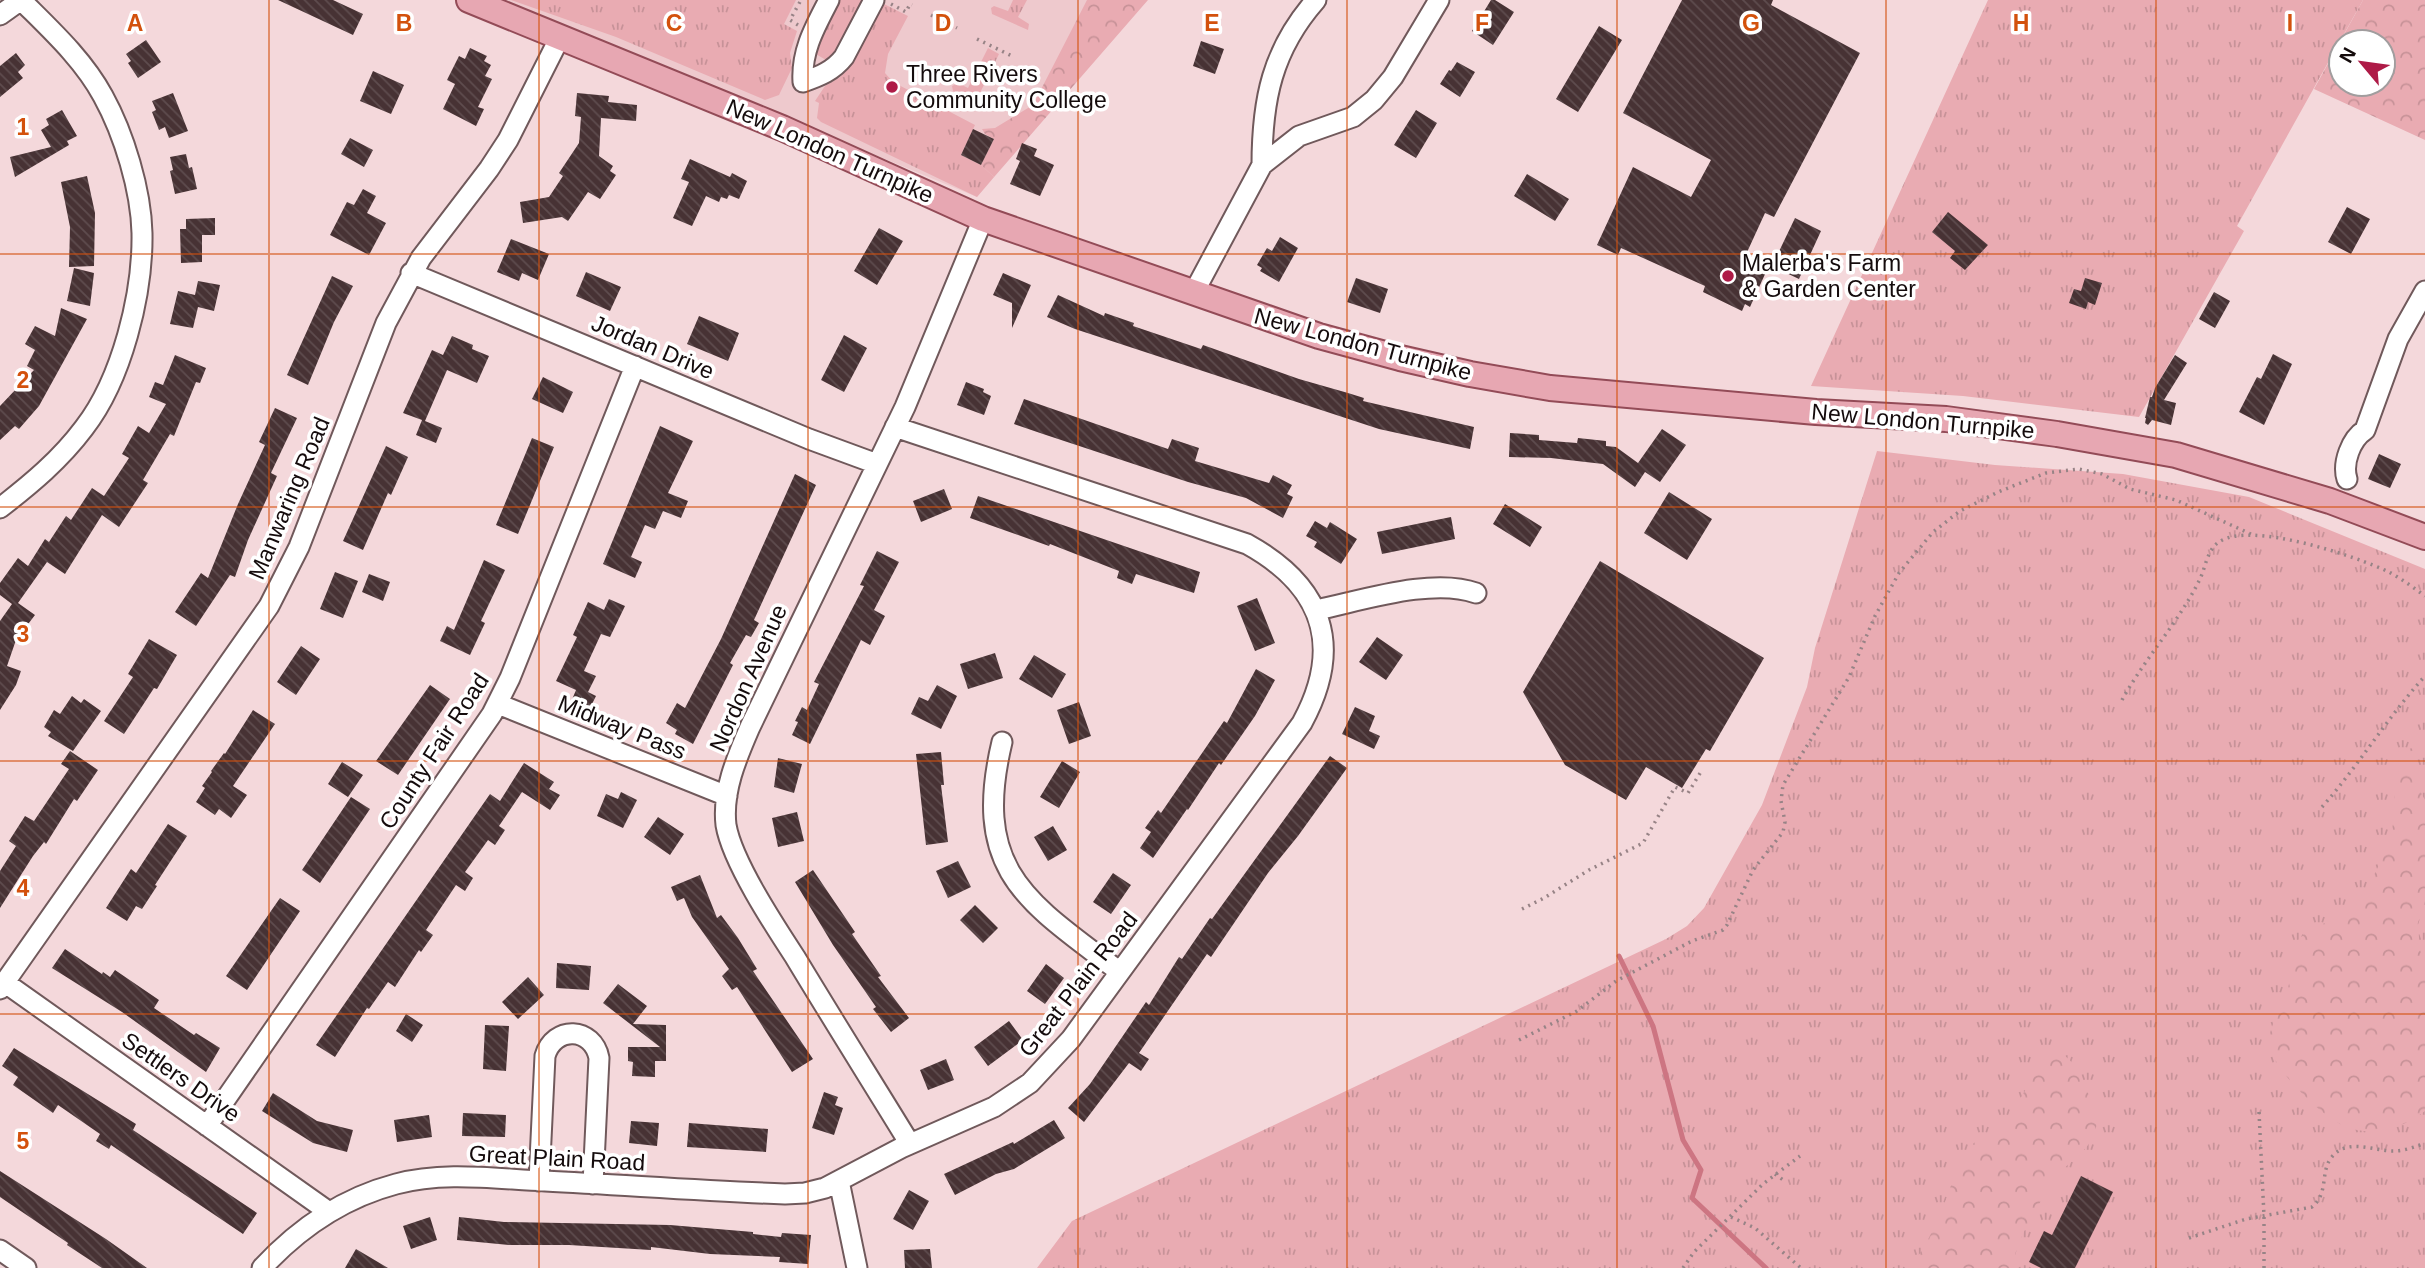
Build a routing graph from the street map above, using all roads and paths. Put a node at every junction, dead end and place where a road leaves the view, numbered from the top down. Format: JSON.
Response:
{"nodes":[{"id":1,"x":21,"y":0,"type":"edge"},
{"id":2,"x":469,"y":0,"type":"edge"},
{"id":3,"x":801,"y":0,"type":"edge"},
{"id":4,"x":829,"y":0,"type":"edge"},
{"id":5,"x":874,"y":0,"type":"edge"},
{"id":6,"x":883,"y":0,"type":"edge"},
{"id":7,"x":1316,"y":0,"type":"edge"},
{"id":8,"x":1440,"y":0,"type":"edge"},
{"id":9,"x":912,"y":5,"type":"dead end"},
{"id":10,"x":0,"y":15,"type":"edge"},
{"id":11,"x":931,"y":15,"type":"dead end"},
{"id":12,"x":957,"y":28,"type":"dead end"},
{"id":13,"x":800,"y":30,"type":"dead end"},
{"id":14,"x":559,"y":39,"type":"junction"},
{"id":15,"x":977,"y":39,"type":"dead end"},
{"id":16,"x":1014,"y":57,"type":"dead end"},
{"id":17,"x":1262,"y":165,"type":"junction"},
{"id":18,"x":983,"y":219,"type":"junction"},
{"id":19,"x":411,"y":273,"type":"junction"},
{"id":20,"x":2425,"y":291,"type":"edge"},
{"id":21,"x":1193,"y":294,"type":"junction"},
{"id":22,"x":635,"y":366,"type":"junction"},
{"id":23,"x":895,"y":427,"type":"junction"},
{"id":24,"x":877,"y":464,"type":"junction"},
{"id":25,"x":2337,"y":504,"type":"junction"},
{"id":26,"x":0,"y":508,"type":"edge"},
{"id":27,"x":2253,"y":535,"type":"junction"},
{"id":28,"x":2425,"y":537,"type":"edge"},
{"id":29,"x":1476,"y":593,"type":"dead end"},
{"id":30,"x":2425,"y":596,"type":"edge"},
{"id":31,"x":1316,"y":610,"type":"junction"},
{"id":32,"x":2425,"y":676,"type":"edge"},
{"id":33,"x":2122,"y":700,"type":"dead end"},
{"id":34,"x":498,"y":704,"type":"junction"},
{"id":35,"x":1002,"y":742,"type":"dead end"},
{"id":36,"x":1702,"y":770,"type":"dead end"},
{"id":37,"x":727,"y":796,"type":"junction"},
{"id":38,"x":2322,"y":807,"type":"dead end"},
{"id":39,"x":1522,"y":909,"type":"dead end"},
{"id":40,"x":1120,"y":972,"type":"junction"},
{"id":41,"x":2,"y":986,"type":"edge"},
{"id":42,"x":1519,"y":1040,"type":"dead end"},
{"id":43,"x":2259,"y":1112,"type":"dead end"},
{"id":44,"x":206,"y":1126,"type":"junction"},
{"id":45,"x":2425,"y":1143,"type":"edge"},
{"id":46,"x":910,"y":1144,"type":"junction"},
{"id":47,"x":1800,"y":1156,"type":"dead end"},
{"id":48,"x":1775,"y":1174,"type":"junction"},
{"id":49,"x":539,"y":1181,"type":"junction"},
{"id":50,"x":839,"y":1181,"type":"junction"},
{"id":51,"x":1787,"y":1182,"type":"dead end"},
{"id":52,"x":593,"y":1184,"type":"junction"},
{"id":53,"x":329,"y":1213,"type":"junction"},
{"id":54,"x":2264,"y":1216,"type":"junction"},
{"id":55,"x":1731,"y":1217,"type":"junction"},
{"id":56,"x":2189,"y":1238,"type":"dead end"},
{"id":57,"x":0,"y":1250,"type":"edge"},
{"id":58,"x":26,"y":1268,"type":"edge"},
{"id":59,"x":262,"y":1268,"type":"edge"},
{"id":60,"x":857,"y":1268,"type":"edge"},
{"id":61,"x":1683,"y":1268,"type":"edge"},
{"id":62,"x":1801,"y":1268,"type":"edge"},
{"id":63,"x":2264,"y":1268,"type":"edge"}],
"edges":[{"from":1,"to":10,"type":"street"},
{"from":1,"to":26,"type":"street"},
{"from":2,"to":14,"type":"main road","name":"New London Turnpike"},
{"from":3,"to":13,"type":"path"},
{"from":4,"to":5,"type":"street"},
{"from":6,"to":9,"type":"path"},
{"from":7,"to":17,"type":"street"},
{"from":8,"to":17,"type":"street"},
{"from":11,"to":12,"type":"path"},
{"from":14,"to":18,"type":"main road","name":"New London Turnpike"},
{"from":14,"to":19,"type":"street","name":"Manwaring Road"},
{"from":15,"to":16,"type":"path"},
{"from":17,"to":21,"type":"street"},
{"from":18,"to":21,"type":"main road","name":"New London Turnpike"},
{"from":18,"to":23,"type":"street","name":"Nordon Avenue"},
{"from":19,"to":22,"type":"street","name":"Jordan Drive"},
{"from":19,"to":41,"type":"street","name":"Manwaring Road"},
{"from":20,"to":25,"type":"street"},
{"from":21,"to":25,"type":"main road","name":"New London Turnpike"},
{"from":22,"to":24,"type":"street","name":"Jordan Drive"},
{"from":22,"to":34,"type":"street","name":"County Fair Road"},
{"from":23,"to":24,"type":"street","name":"Nordon Avenue"},
{"from":23,"to":31,"type":"street","name":"Great Plain Road"},
{"from":24,"to":37,"type":"street","name":"Nordon Avenue"},
{"from":25,"to":28,"type":"main road","name":"New London Turnpike"},
{"from":27,"to":30,"type":"path"},
{"from":27,"to":33,"type":"path"},
{"from":27,"to":42,"type":"path"},
{"from":29,"to":31,"type":"street"},
{"from":31,"to":40,"type":"street","name":"Great Plain Road"},
{"from":32,"to":38,"type":"path"},
{"from":34,"to":37,"type":"street","name":"Midway Pass"},
{"from":34,"to":44,"type":"street","name":"County Fair Road"},
{"from":35,"to":40,"type":"street"},
{"from":36,"to":39,"type":"path"},
{"from":37,"to":46,"type":"street","name":"Nordon Avenue"},
{"from":40,"to":46,"type":"street","name":"Great Plain Road"},
{"from":41,"to":44,"type":"street","name":"Settlers Drive"},
{"from":43,"to":54,"type":"path"},
{"from":44,"to":53,"type":"street","name":"Settlers Drive"},
{"from":45,"to":54,"type":"path"},
{"from":46,"to":50,"type":"street","name":"Great Plain Road"},
{"from":47,"to":48,"type":"path"},
{"from":48,"to":51,"type":"path"},
{"from":48,"to":55,"type":"path"},
{"from":49,"to":52,"type":"street","name":"Great Plain Road"},
{"from":49,"to":52,"type":"street"},
{"from":49,"to":53,"type":"street","name":"Great Plain Road"},
{"from":50,"to":52,"type":"street","name":"Great Plain Road"},
{"from":50,"to":60,"type":"street"},
{"from":53,"to":59,"type":"street","name":"Great Plain Road"},
{"from":54,"to":56,"type":"path"},
{"from":54,"to":63,"type":"path"},
{"from":55,"to":61,"type":"path"},
{"from":55,"to":62,"type":"path"},
{"from":57,"to":58,"type":"street"}]}
